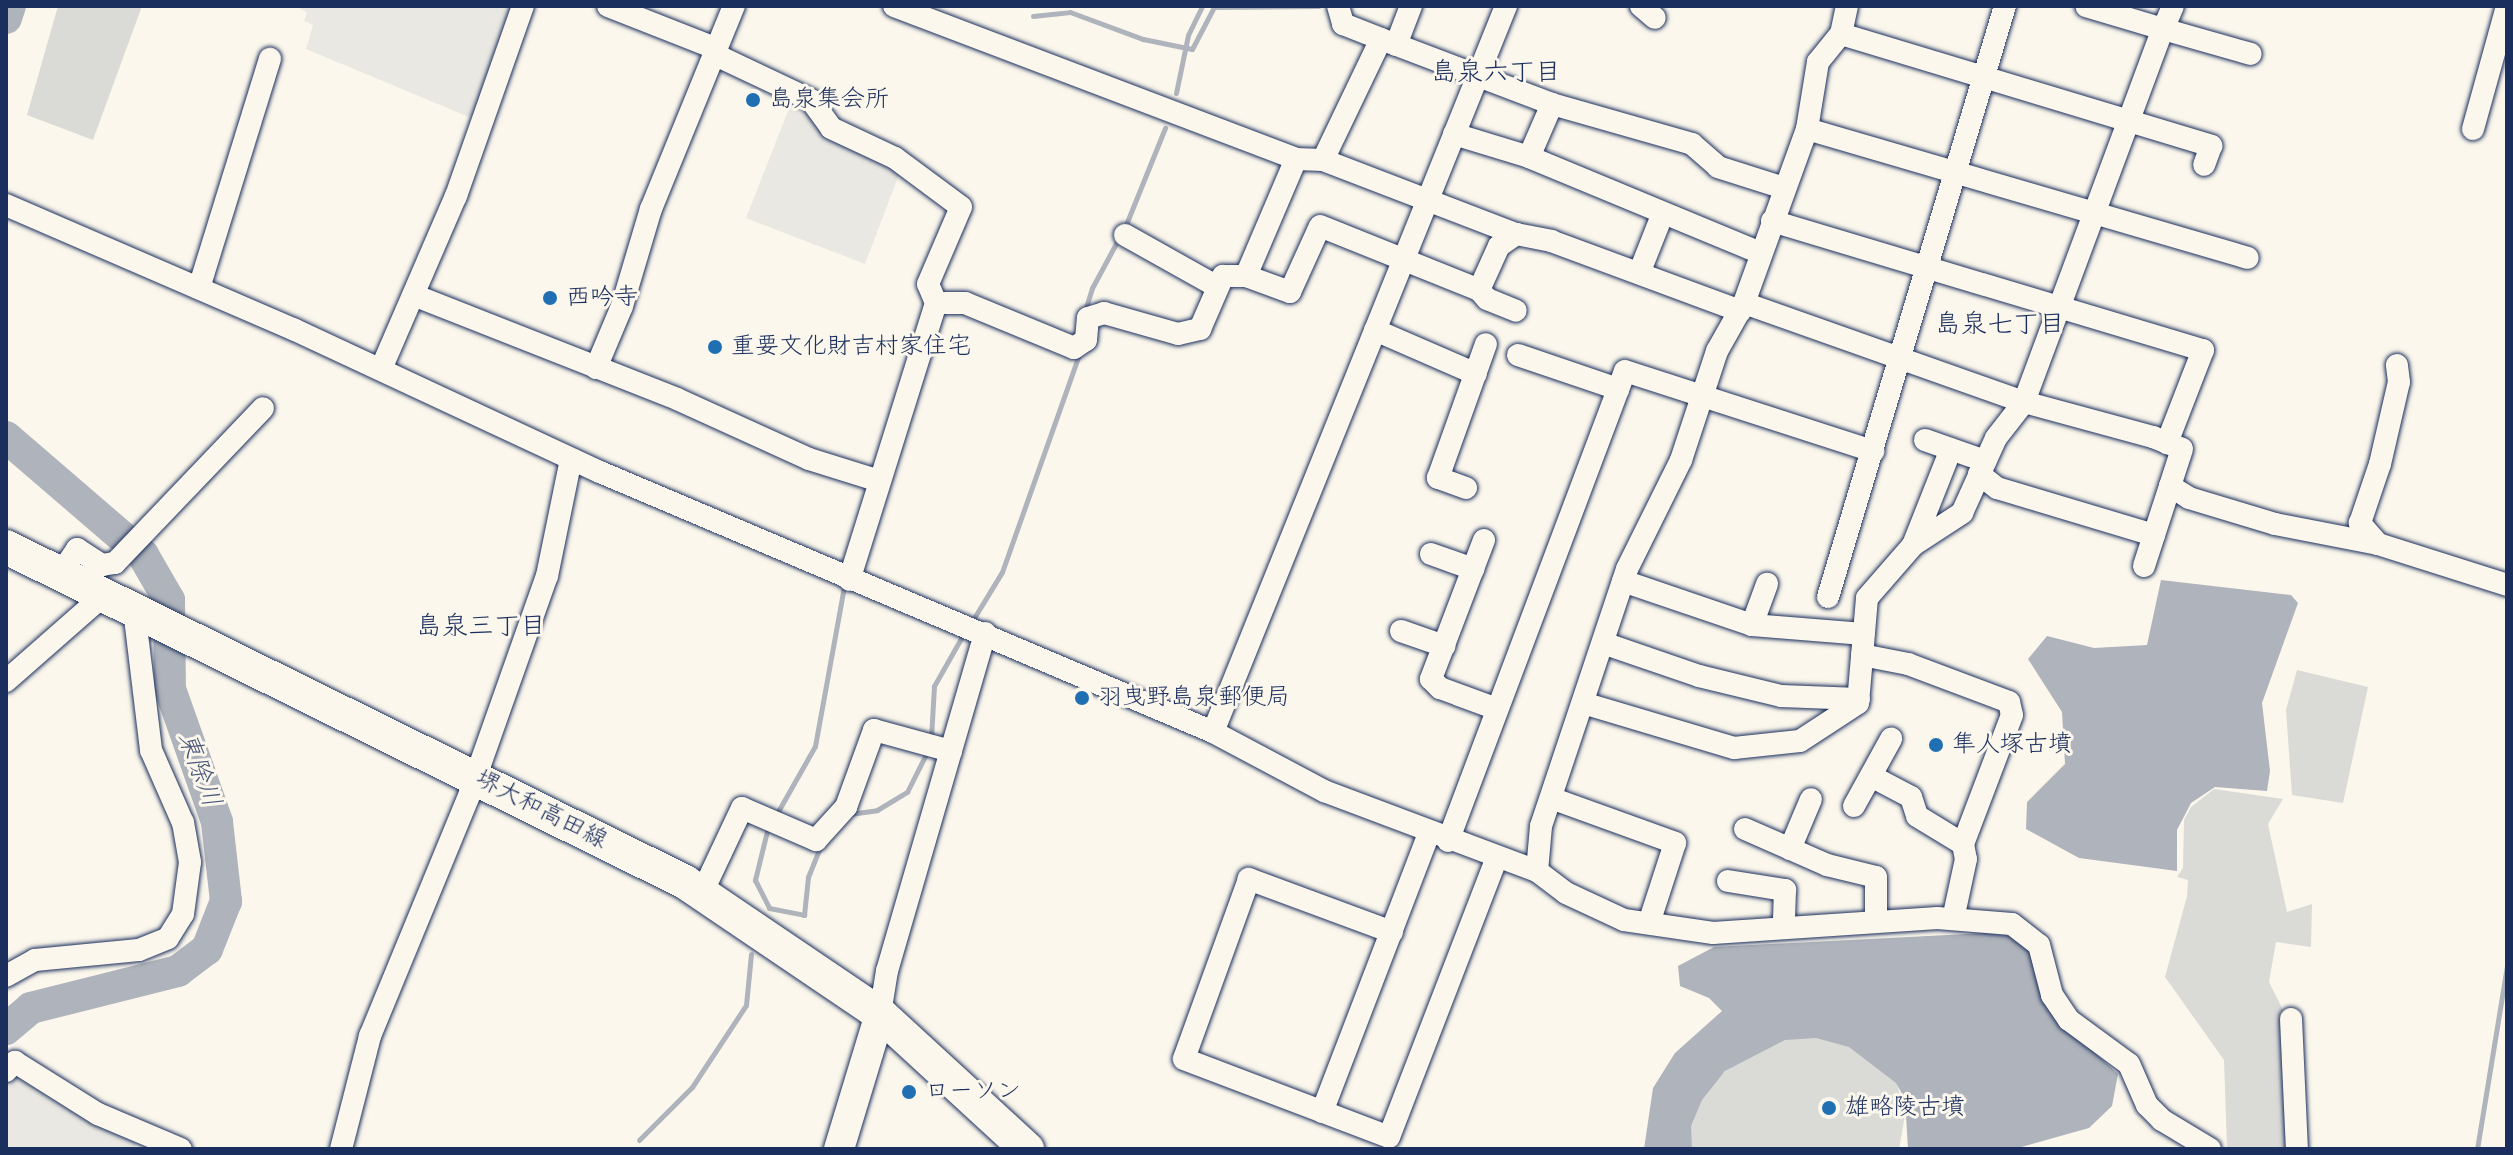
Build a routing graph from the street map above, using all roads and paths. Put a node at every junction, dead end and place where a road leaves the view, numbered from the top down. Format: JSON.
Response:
{"nodes":[{"id":1,"x":523,"y":6,"type":"edge"},
{"id":2,"x":608,"y":6,"type":"edge"},
{"id":3,"x":734,"y":6,"type":"edge"},
{"id":4,"x":894,"y":6,"type":"edge"},
{"id":5,"x":1338,"y":6,"type":"edge"},
{"id":6,"x":1411,"y":6,"type":"edge"},
{"id":7,"x":1506,"y":6,"type":"edge"},
{"id":8,"x":1847,"y":6,"type":"edge"},
{"id":9,"x":2005,"y":6,"type":"edge"},
{"id":10,"x":2086,"y":6,"type":"edge"},
{"id":11,"x":2173,"y":6,"type":"edge"},
{"id":12,"x":2507,"y":6,"type":"edge"},
{"id":13,"x":2163,"y":29,"type":"junction"},
{"id":14,"x":1841,"y":34,"type":"junction"},
{"id":15,"x":1389,"y":42,"type":"junction"},
{"id":16,"x":715,"y":51,"type":"junction"},
{"id":17,"x":2251,"y":54,"type":"dead end"},
{"id":18,"x":270,"y":59,"type":"dead end"},
{"id":19,"x":1981,"y":75,"type":"junction"},
{"id":20,"x":1476,"y":77,"type":"junction"},
{"id":21,"x":1552,"y":104,"type":"junction"},
{"id":22,"x":2127,"y":121,"type":"junction"},
{"id":23,"x":1807,"y":129,"type":"junction"},
{"id":24,"x":2473,"y":129,"type":"dead end"},
{"id":25,"x":1454,"y":134,"type":"junction"},
{"id":26,"x":1529,"y":157,"type":"junction"},
{"id":27,"x":1296,"y":159,"type":"junction"},
{"id":28,"x":1323,"y":160,"type":"junction"},
{"id":29,"x":2204,"y":165,"type":"dead end"},
{"id":30,"x":1953,"y":171,"type":"junction"},
{"id":31,"x":1784,"y":188,"type":"junction"},
{"id":32,"x":1430,"y":200,"type":"junction"},
{"id":33,"x":6,"y":205,"type":"edge"},
{"id":34,"x":2093,"y":212,"type":"junction"},
{"id":35,"x":1663,"y":213,"type":"junction"},
{"id":36,"x":1772,"y":221,"type":"junction"},
{"id":37,"x":1516,"y":234,"type":"junction"},
{"id":38,"x":1125,"y":235,"type":"dead end"},
{"id":39,"x":1761,"y":253,"type":"junction"},
{"id":40,"x":2247,"y":258,"type":"dead end"},
{"id":41,"x":1404,"y":262,"type":"junction"},
{"id":42,"x":1925,"y":268,"type":"junction"},
{"id":43,"x":1640,"y":271,"type":"junction"},
{"id":44,"x":1246,"y":276,"type":"junction"},
{"id":45,"x":1216,"y":286,"type":"junction"},
{"id":46,"x":199,"y":288,"type":"junction"},
{"id":47,"x":1479,"y":290,"type":"junction"},
{"id":48,"x":416,"y":296,"type":"junction"},
{"id":49,"x":936,"y":303,"type":"junction"},
{"id":50,"x":1742,"y":307,"type":"junction"},
{"id":51,"x":2059,"y":307,"type":"junction"},
{"id":52,"x":1516,"y":311,"type":"dead end"},
{"id":53,"x":1375,"y":330,"type":"junction"},
{"id":54,"x":1486,"y":344,"type":"dead end"},
{"id":55,"x":1518,"y":355,"type":"dead end"},
{"id":56,"x":1898,"y":356,"type":"junction"},
{"id":57,"x":2397,"y":365,"type":"dead end"},
{"id":58,"x":596,"y":368,"type":"junction"},
{"id":59,"x":381,"y":369,"type":"junction"},
{"id":60,"x":1476,"y":374,"type":"junction"},
{"id":61,"x":1618,"y":389,"type":"junction"},
{"id":62,"x":1701,"y":398,"type":"junction"},
{"id":63,"x":2024,"y":402,"type":"junction"},
{"id":64,"x":263,"y":408,"type":"dead end"},
{"id":65,"x":1925,"y":440,"type":"dead end"},
{"id":66,"x":2167,"y":443,"type":"junction"},
{"id":67,"x":1951,"y":449,"type":"junction"},
{"id":68,"x":1873,"y":451,"type":"junction"},
{"id":69,"x":571,"y":459,"type":"junction"},
{"id":70,"x":1982,"y":468,"type":"junction"},
{"id":71,"x":879,"y":481,"type":"junction"},
{"id":72,"x":2170,"y":486,"type":"junction"},
{"id":73,"x":1466,"y":488,"type":"dead end"},
{"id":74,"x":2154,"y":535,"type":"junction"},
{"id":75,"x":1484,"y":540,"type":"dead end"},
{"id":76,"x":2378,"y":544,"type":"junction"},
{"id":77,"x":1913,"y":545,"type":"junction"},
{"id":78,"x":6,"y":547,"type":"edge"},
{"id":79,"x":1431,"y":554,"type":"dead end"},
{"id":80,"x":2144,"y":566,"type":"dead end"},
{"id":81,"x":1473,"y":569,"type":"junction"},
{"id":82,"x":849,"y":580,"type":"junction"},
{"id":83,"x":1623,"y":581,"type":"junction"},
{"id":84,"x":1767,"y":584,"type":"dead end"},
{"id":85,"x":2507,"y":585,"type":"edge"},
{"id":86,"x":125,"y":596,"type":"junction"},
{"id":87,"x":1828,"y":597,"type":"dead end"},
{"id":88,"x":1752,"y":625,"type":"junction"},
{"id":89,"x":1401,"y":631,"type":"dead end"},
{"id":90,"x":985,"y":633,"type":"junction"},
{"id":91,"x":1603,"y":643,"type":"junction"},
{"id":92,"x":1863,"y":644,"type":"junction"},
{"id":93,"x":1444,"y":646,"type":"junction"},
{"id":94,"x":6,"y":681,"type":"edge"},
{"id":95,"x":1859,"y":699,"type":"junction"},
{"id":96,"x":1583,"y":703,"type":"junction"},
{"id":97,"x":1497,"y":709,"type":"junction"},
{"id":98,"x":1213,"y":732,"type":"junction"},
{"id":99,"x":1891,"y":739,"type":"dead end"},
{"id":100,"x":951,"y":751,"type":"junction"},
{"id":101,"x":1871,"y":776,"type":"junction"},
{"id":102,"x":475,"y":777,"type":"junction"},
{"id":103,"x":1551,"y":798,"type":"junction"},
{"id":104,"x":1811,"y":799,"type":"dead end"},
{"id":105,"x":1854,"y":806,"type":"dead end"},
{"id":106,"x":1745,"y":829,"type":"dead end"},
{"id":107,"x":1439,"y":837,"type":"junction"},
{"id":108,"x":1963,"y":844,"type":"junction"},
{"id":109,"x":1790,"y":849,"type":"junction"},
{"id":110,"x":1497,"y":857,"type":"junction"},
{"id":111,"x":1537,"y":871,"type":"junction"},
{"id":112,"x":1728,"y":881,"type":"dead end"},
{"id":113,"x":702,"y":893,"type":"junction"},
{"id":114,"x":1953,"y":919,"type":"junction"},
{"id":115,"x":1876,"y":921,"type":"junction"},
{"id":116,"x":1649,"y":923,"type":"junction"},
{"id":117,"x":1784,"y":928,"type":"junction"},
{"id":118,"x":1392,"y":932,"type":"junction"},
{"id":119,"x":6,"y":976,"type":"edge"},
{"id":120,"x":880,"y":1014,"type":"junction"},
{"id":121,"x":2291,"y":1019,"type":"dead end"},
{"id":122,"x":6,"y":1071,"type":"edge"},
{"id":123,"x":1322,"y":1112,"type":"junction"},
{"id":124,"x":181,"y":1149,"type":"edge"},
{"id":125,"x":341,"y":1149,"type":"edge"},
{"id":126,"x":839,"y":1149,"type":"edge"},
{"id":127,"x":1027,"y":1149,"type":"edge"},
{"id":128,"x":2210,"y":1149,"type":"edge"},
{"id":129,"x":2297,"y":1149,"type":"edge"}],
"edges":[{"from":1,"to":48,"type":"street"},
{"from":2,"to":16,"type":"street"},
{"from":3,"to":16,"type":"street"},
{"from":4,"to":27,"type":"street"},
{"from":5,"to":15,"type":"street"},
{"from":6,"to":15,"type":"street"},
{"from":7,"to":20,"type":"street"},
{"from":8,"to":14,"type":"street"},
{"from":9,"to":19,"type":"street"},
{"from":10,"to":13,"type":"street"},
{"from":11,"to":13,"type":"street"},
{"from":12,"to":24,"type":"street"},
{"from":13,"to":17,"type":"street"},
{"from":13,"to":22,"type":"street"},
{"from":14,"to":19,"type":"street"},
{"from":14,"to":23,"type":"street"},
{"from":15,"to":20,"type":"street"},
{"from":15,"to":28,"type":"street"},
{"from":16,"to":49,"type":"street"},
{"from":16,"to":58,"type":"street"},
{"from":18,"to":46,"type":"street"},
{"from":19,"to":22,"type":"street"},
{"from":19,"to":30,"type":"street"},
{"from":20,"to":21,"type":"street"},
{"from":20,"to":25,"type":"street"},
{"from":21,"to":26,"type":"street"},
{"from":21,"to":31,"type":"street"},
{"from":22,"to":29,"type":"street"},
{"from":22,"to":34,"type":"street"},
{"from":23,"to":30,"type":"street"},
{"from":23,"to":31,"type":"street"},
{"from":25,"to":26,"type":"street"},
{"from":25,"to":32,"type":"street"},
{"from":26,"to":35,"type":"street"},
{"from":27,"to":28,"type":"street"},
{"from":27,"to":44,"type":"street"},
{"from":28,"to":32,"type":"street"},
{"from":30,"to":34,"type":"street"},
{"from":30,"to":42,"type":"street"},
{"from":31,"to":36,"type":"street"},
{"from":32,"to":37,"type":"street"},
{"from":32,"to":41,"type":"street"},
{"from":33,"to":46,"type":"street"},
{"from":34,"to":40,"type":"street"},
{"from":34,"to":51,"type":"street"},
{"from":35,"to":39,"type":"street"},
{"from":35,"to":43,"type":"street"},
{"from":36,"to":39,"type":"street"},
{"from":36,"to":42,"type":"street"},
{"from":37,"to":43,"type":"street"},
{"from":37,"to":47,"type":"street"},
{"from":38,"to":45,"type":"street"},
{"from":39,"to":50,"type":"street"},
{"from":41,"to":44,"type":"street"},
{"from":41,"to":47,"type":"street"},
{"from":41,"to":53,"type":"street"},
{"from":42,"to":51,"type":"street"},
{"from":42,"to":56,"type":"street"},
{"from":43,"to":50,"type":"street"},
{"from":44,"to":45,"type":"street"},
{"from":45,"to":49,"type":"street"},
{"from":46,"to":59,"type":"street"},
{"from":47,"to":52,"type":"street"},
{"from":48,"to":58,"type":"street"},
{"from":48,"to":59,"type":"street"},
{"from":49,"to":71,"type":"street"},
{"from":50,"to":56,"type":"street"},
{"from":50,"to":62,"type":"street"},
{"from":51,"to":63,"type":"street"},
{"from":51,"to":66,"type":"street"},
{"from":53,"to":60,"type":"street"},
{"from":53,"to":98,"type":"street"},
{"from":54,"to":60,"type":"street"},
{"from":55,"to":61,"type":"street"},
{"from":56,"to":63,"type":"street"},
{"from":56,"to":68,"type":"street"},
{"from":57,"to":76,"type":"street"},
{"from":58,"to":71,"type":"street"},
{"from":59,"to":69,"type":"street"},
{"from":60,"to":73,"type":"street"},
{"from":61,"to":62,"type":"street"},
{"from":61,"to":97,"type":"street"},
{"from":62,"to":68,"type":"street"},
{"from":62,"to":83,"type":"street"},
{"from":63,"to":66,"type":"street"},
{"from":63,"to":70,"type":"street"},
{"from":64,"to":86,"type":"street"},
{"from":65,"to":67,"type":"street"},
{"from":66,"to":72,"type":"street"},
{"from":67,"to":70,"type":"street"},
{"from":67,"to":77,"type":"street"},
{"from":68,"to":87,"type":"street"},
{"from":69,"to":82,"type":"street"},
{"from":69,"to":102,"type":"street"},
{"from":70,"to":74,"type":"street"},
{"from":70,"to":77,"type":"street"},
{"from":71,"to":82,"type":"street"},
{"from":72,"to":74,"type":"street"},
{"from":72,"to":76,"type":"street"},
{"from":74,"to":80,"type":"street"},
{"from":75,"to":81,"type":"street"},
{"from":76,"to":85,"type":"street"},
{"from":77,"to":92,"type":"street"},
{"from":78,"to":86,"type":"main road","name":"堺大和高田線"},
{"from":79,"to":81,"type":"street"},
{"from":81,"to":93,"type":"street"},
{"from":82,"to":90,"type":"street"},
{"from":83,"to":88,"type":"street"},
{"from":83,"to":91,"type":"street"},
{"from":84,"to":88,"type":"street"},
{"from":86,"to":94,"type":"street"},
{"from":86,"to":102,"type":"main road","name":"堺大和高田線"},
{"from":86,"to":119,"type":"street"},
{"from":88,"to":92,"type":"street"},
{"from":89,"to":93,"type":"street"},
{"from":90,"to":98,"type":"street"},
{"from":90,"to":100,"type":"street"},
{"from":91,"to":95,"type":"street"},
{"from":91,"to":96,"type":"street"},
{"from":92,"to":95,"type":"street"},
{"from":92,"to":108,"type":"street"},
{"from":93,"to":97,"type":"street"},
{"from":95,"to":96,"type":"street"},
{"from":96,"to":103,"type":"street"},
{"from":97,"to":107,"type":"street"},
{"from":98,"to":107,"type":"street"},
{"from":99,"to":101,"type":"street"},
{"from":100,"to":113,"type":"street"},
{"from":100,"to":120,"type":"street"},
{"from":101,"to":105,"type":"street"},
{"from":101,"to":108,"type":"street"},
{"from":102,"to":113,"type":"main road","name":"堺大和高田線"},
{"from":102,"to":125,"type":"street"},
{"from":103,"to":111,"type":"street"},
{"from":103,"to":116,"type":"street"},
{"from":104,"to":109,"type":"street"},
{"from":106,"to":109,"type":"street"},
{"from":107,"to":110,"type":"street"},
{"from":107,"to":118,"type":"street"},
{"from":108,"to":114,"type":"street"},
{"from":109,"to":115,"type":"street"},
{"from":110,"to":111,"type":"street"},
{"from":110,"to":123,"type":"street"},
{"from":111,"to":116,"type":"street"},
{"from":112,"to":117,"type":"street"},
{"from":113,"to":120,"type":"main road","name":"堺大和高田線"},
{"from":114,"to":115,"type":"street"},
{"from":114,"to":128,"type":"street"},
{"from":115,"to":117,"type":"street"},
{"from":116,"to":117,"type":"street"},
{"from":118,"to":123,"type":"street"},
{"from":118,"to":123,"type":"street"},
{"from":120,"to":126,"type":"main road"},
{"from":120,"to":127,"type":"main road","name":"堺大和高田線"},
{"from":121,"to":129,"type":"street"},
{"from":122,"to":124,"type":"street"}]}
